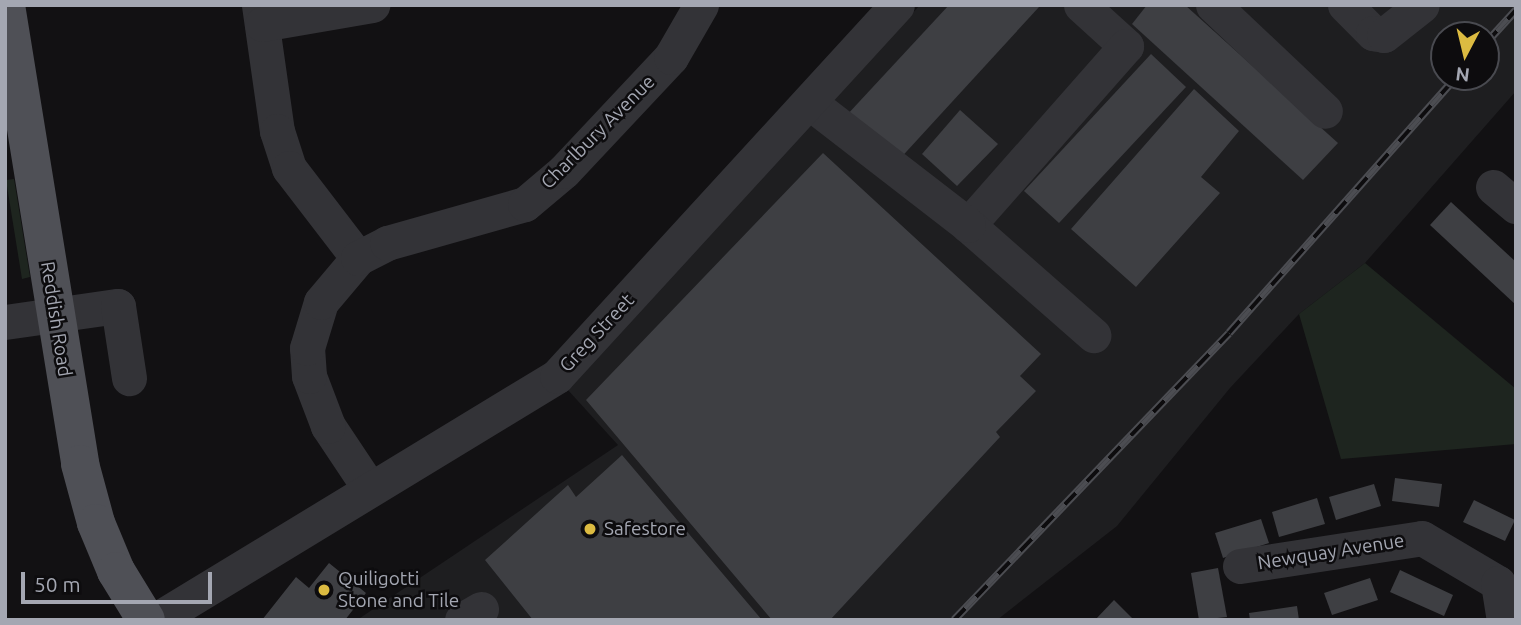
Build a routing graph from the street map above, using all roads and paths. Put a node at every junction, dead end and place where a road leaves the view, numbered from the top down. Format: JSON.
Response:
{"nodes":[{"id":1,"x":6,"y":5,"type":"edge"},
{"id":2,"x":372,"y":5,"type":"edge"},
{"id":3,"x":701,"y":5,"type":"edge"},
{"id":4,"x":897,"y":5,"type":"edge"},
{"id":5,"x":1213,"y":5,"type":"edge"},
{"id":6,"x":1345,"y":5,"type":"edge"},
{"id":7,"x":1422,"y":5,"type":"edge"},
{"id":8,"x":1092,"y":8,"type":"edge"},
{"id":9,"x":260,"y":14,"type":"edge"},
{"id":10,"x":809,"y":102,"type":"junction"},
{"id":11,"x":1325,"y":111,"type":"dead end"},
{"id":12,"x":17,"y":148,"type":"edge"},
{"id":13,"x":968,"y":225,"type":"junction"},
{"id":14,"x":358,"y":258,"type":"junction"},
{"id":15,"x":55,"y":315,"type":"junction"},
{"id":16,"x":5,"y":322,"type":"edge"},
{"id":17,"x":1093,"y":335,"type":"dead end"},
{"id":18,"x":129,"y":378,"type":"dead end"},
{"id":19,"x":370,"y":489,"type":"junction"},
{"id":20,"x":1240,"y":566,"type":"dead end"},
{"id":21,"x":146,"y":620,"type":"edge"},
{"id":22,"x":156,"y":620,"type":"edge"},
{"id":23,"x":1504,"y":620,"type":"edge"}],
"edges":[{"from":1,"to":12,"type":"main road","name":"Reddish Road"},
{"from":2,"to":9,"type":"street"},
{"from":3,"to":14,"type":"street","name":"Charlbury Avenue"},
{"from":4,"to":10,"type":"street","name":"Greg Street"},
{"from":5,"to":11,"type":"street"},
{"from":6,"to":7,"type":"street"},
{"from":8,"to":13,"type":"street"},
{"from":9,"to":14,"type":"street"},
{"from":10,"to":13,"type":"street"},
{"from":10,"to":19,"type":"street","name":"Greg Street"},
{"from":12,"to":15,"type":"main road","name":"Reddish Road"},
{"from":13,"to":17,"type":"street"},
{"from":14,"to":19,"type":"street","name":"Charlbury Avenue"},
{"from":15,"to":16,"type":"street"},
{"from":15,"to":18,"type":"street"},
{"from":15,"to":21,"type":"main road","name":"Reddish Road"},
{"from":19,"to":22,"type":"street","name":"Greg Street"},
{"from":20,"to":23,"type":"street","name":"Newquay Avenue"}]}
